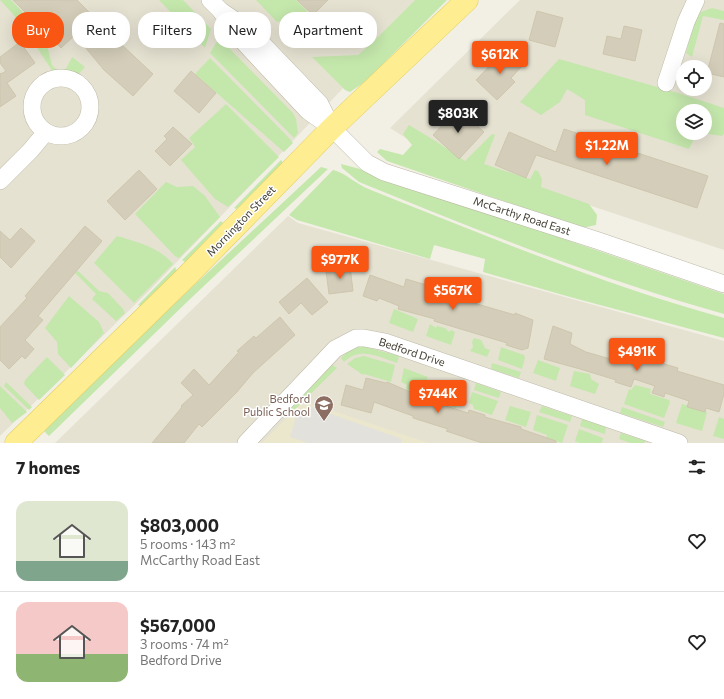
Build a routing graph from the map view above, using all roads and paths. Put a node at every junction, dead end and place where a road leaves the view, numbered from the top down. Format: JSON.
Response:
{"nodes":[{"id":1,"x":467,"y":0,"type":"edge"},
{"id":2,"x":696,"y":0,"type":"edge"},
{"id":3,"x":221,"y":4,"type":"edge"},
{"id":4,"x":666,"y":83,"type":"dead end"},
{"id":5,"x":332,"y":128,"type":"junction"},
{"id":6,"x":46,"y":132,"type":"dead end"},
{"id":7,"x":0,"y":181,"type":"edge"},
{"id":8,"x":724,"y":284,"type":"edge"},
{"id":9,"x":16,"y":443,"type":"edge"},
{"id":10,"x":246,"y":443,"type":"edge"},
{"id":11,"x":679,"y":443,"type":"edge"}],
"edges":[{"from":1,"to":5,"type":"main road","name":"Mornington Street"},
{"from":2,"to":4,"type":"street"},
{"from":3,"to":5,"type":"street","name":"McCarthy Road East"},
{"from":5,"to":8,"type":"street","name":"McCarthy Road East"},
{"from":5,"to":9,"type":"main road","name":"Mornington Street"},
{"from":6,"to":7,"type":"street"},
{"from":10,"to":11,"type":"street","name":"Bedford Drive"}]}
